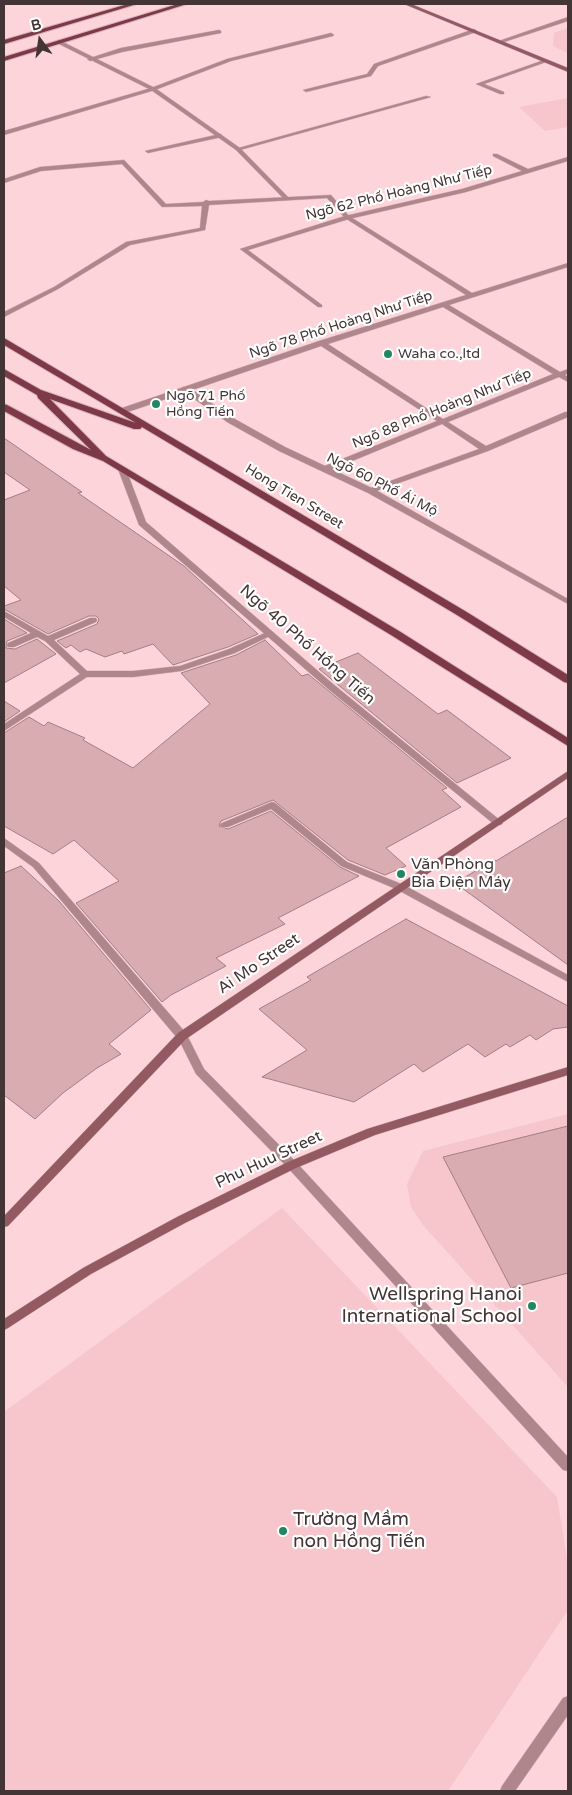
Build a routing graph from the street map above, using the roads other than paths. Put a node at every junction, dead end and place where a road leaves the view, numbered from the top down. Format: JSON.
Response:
{"nodes":[{"id":1,"x":134,"y":4,"type":"edge"},
{"id":2,"x":184,"y":4,"type":"edge"},
{"id":3,"x":408,"y":4,"type":"edge"},
{"id":4,"x":568,"y":19,"type":"edge"},
{"id":5,"x":474,"y":31,"type":"junction"},
{"id":6,"x":219,"y":32,"type":"dead end"},
{"id":7,"x":331,"y":35,"type":"dead end"},
{"id":8,"x":4,"y":42,"type":"edge"},
{"id":9,"x":59,"y":42,"type":"junction"},
{"id":10,"x":499,"y":42,"type":"junction"},
{"id":11,"x":90,"y":58,"type":"junction"},
{"id":12,"x":4,"y":59,"type":"edge"},
{"id":13,"x":546,"y":61,"type":"junction"},
{"id":14,"x":568,"y":70,"type":"edge"},
{"id":15,"x":153,"y":89,"type":"junction"},
{"id":16,"x":306,"y":90,"type":"dead end"},
{"id":17,"x":502,"y":93,"type":"dead end"},
{"id":18,"x":428,"y":97,"type":"dead end"},
{"id":19,"x":4,"y":133,"type":"edge"},
{"id":20,"x":220,"y":136,"type":"junction"},
{"id":21,"x":238,"y":149,"type":"junction"},
{"id":22,"x":148,"y":151,"type":"dead end"},
{"id":23,"x":495,"y":154,"type":"dead end"},
{"id":24,"x":568,"y":159,"type":"edge"},
{"id":25,"x":529,"y":172,"type":"junction"},
{"id":26,"x":4,"y":181,"type":"edge"},
{"id":27,"x":287,"y":199,"type":"junction"},
{"id":28,"x":206,"y":202,"type":"junction"},
{"id":29,"x":347,"y":217,"type":"junction"},
{"id":30,"x":568,"y":265,"type":"edge"},
{"id":31,"x":472,"y":296,"type":"junction"},
{"id":32,"x":443,"y":304,"type":"junction"},
{"id":33,"x":320,"y":306,"type":"dead end"},
{"id":34,"x":4,"y":315,"type":"edge"},
{"id":35,"x":4,"y":341,"type":"edge"},
{"id":36,"x":322,"y":343,"type":"junction"},
{"id":37,"x":568,"y":371,"type":"edge"},
{"id":38,"x":4,"y":372,"type":"edge"},
{"id":39,"x":559,"y":375,"type":"junction"},
{"id":40,"x":568,"y":380,"type":"edge"},
{"id":41,"x":186,"y":389,"type":"junction"},
{"id":42,"x":38,"y":392,"type":"junction"},
{"id":43,"x":4,"y":407,"type":"edge"},
{"id":44,"x":122,"y":411,"type":"junction"},
{"id":45,"x":568,"y":414,"type":"edge"},
{"id":46,"x":444,"y":422,"type":"junction"},
{"id":47,"x":163,"y":436,"type":"junction"},
{"id":48,"x":485,"y":449,"type":"junction"},
{"id":49,"x":106,"y":459,"type":"junction"},
{"id":50,"x":122,"y":470,"type":"junction"},
{"id":51,"x":325,"y":470,"type":"junction"},
{"id":52,"x":372,"y":491,"type":"junction"},
{"id":53,"x":568,"y":593,"type":"edge"},
{"id":54,"x":556,"y":594,"type":"junction"},
{"id":55,"x":568,"y":602,"type":"edge"},
{"id":56,"x":4,"y":613,"type":"edge"},
{"id":57,"x":93,"y":620,"type":"dead end"},
{"id":58,"x":38,"y":633,"type":"junction"},
{"id":59,"x":270,"y":634,"type":"junction"},
{"id":60,"x":48,"y":639,"type":"junction"},
{"id":61,"x":11,"y":646,"type":"dead end"},
{"id":62,"x":85,"y":674,"type":"junction"},
{"id":63,"x":568,"y":680,"type":"edge"},
{"id":64,"x":4,"y":728,"type":"edge"},
{"id":65,"x":568,"y":743,"type":"edge"},
{"id":66,"x":568,"y":774,"type":"edge"},
{"id":67,"x":498,"y":823,"type":"junction"},
{"id":68,"x":225,"y":825,"type":"dead end"},
{"id":69,"x":4,"y":841,"type":"edge"},
{"id":70,"x":400,"y":887,"type":"junction"},
{"id":71,"x":568,"y":979,"type":"edge"},
{"id":72,"x":182,"y":1036,"type":"junction"},
{"id":73,"x":568,"y":1071,"type":"edge"},
{"id":74,"x":292,"y":1165,"type":"junction"},
{"id":75,"x":4,"y":1222,"type":"edge"},
{"id":76,"x":4,"y":1325,"type":"edge"},
{"id":77,"x":568,"y":1466,"type":"edge"},
{"id":78,"x":568,"y":1703,"type":"edge"},
{"id":79,"x":507,"y":1791,"type":"edge"}],
"edges":[{"from":1,"to":8,"type":"main road"},
{"from":2,"to":9,"type":"main road"},
{"from":3,"to":5,"type":"street"},
{"from":4,"to":10,"type":"street"},
{"from":5,"to":10,"type":"street"},
{"from":5,"to":16,"type":"street"},
{"from":6,"to":11,"type":"street"},
{"from":7,"to":15,"type":"street"},
{"from":9,"to":11,"type":"street"},
{"from":9,"to":12,"type":"main road"},
{"from":10,"to":13,"type":"street"},
{"from":11,"to":15,"type":"street"},
{"from":13,"to":14,"type":"street"},
{"from":13,"to":17,"type":"street"},
{"from":15,"to":19,"type":"street"},
{"from":15,"to":20,"type":"street"},
{"from":18,"to":21,"type":"street"},
{"from":20,"to":21,"type":"street"},
{"from":20,"to":22,"type":"street"},
{"from":21,"to":27,"type":"street"},
{"from":23,"to":25,"type":"street"},
{"from":24,"to":25,"type":"street","name":"Ngõ 62 Phố Hoàng Như Tiếp"},
{"from":25,"to":29,"type":"street","name":"Ngõ 62 Phố Hoàng Như Tiếp"},
{"from":26,"to":28,"type":"street"},
{"from":27,"to":28,"type":"street"},
{"from":27,"to":29,"type":"street"},
{"from":28,"to":34,"type":"street"},
{"from":29,"to":31,"type":"street"},
{"from":29,"to":33,"type":"street","name":"Ngõ 62 Phố Hoàng Như Tiếp"},
{"from":30,"to":31,"type":"street","name":"Ngõ 78 Phố Hoàng Như Tiếp"},
{"from":31,"to":32,"type":"street","name":"Ngõ 78 Phố Hoàng Như Tiếp"},
{"from":32,"to":36,"type":"street","name":"Ngõ 78 Phố Hoàng Như Tiếp"},
{"from":32,"to":39,"type":"street"},
{"from":35,"to":44,"type":"main road","name":"Hong Tien Street"},
{"from":36,"to":41,"type":"street","name":"Ngõ 78 Phố Hoàng Như Tiếp"},
{"from":36,"to":46,"type":"street"},
{"from":37,"to":39,"type":"street","name":"Ngõ 88 Phố Hoàng Như Tiếp"},
{"from":38,"to":42,"type":"main road"},
{"from":39,"to":40,"type":"street"},
{"from":39,"to":46,"type":"street","name":"Ngõ 88 Phố Hoàng Như Tiếp"},
{"from":41,"to":44,"type":"street","name":"Ngõ 78 Phố Hoàng Như Tiếp"},
{"from":41,"to":51,"type":"street","name":"Ngõ 60 Phố Ái Mộ"},
{"from":42,"to":47,"type":"main road"},
{"from":42,"to":49,"type":"main road"},
{"from":43,"to":49,"type":"main road"},
{"from":44,"to":47,"type":"main road","name":"Hong Tien Street"},
{"from":45,"to":48,"type":"street"},
{"from":46,"to":48,"type":"street"},
{"from":46,"to":51,"type":"street","name":"Ngõ 88 Phố Hoàng Như Tiếp"},
{"from":47,"to":63,"type":"main road","name":"Hong Tien Street"},
{"from":48,"to":52,"type":"street"},
{"from":49,"to":50,"type":"main road"},
{"from":50,"to":59,"type":"street","name":"Ngõ 40 Phố Hồng Tiến"},
{"from":50,"to":65,"type":"main road"},
{"from":51,"to":52,"type":"street","name":"Ngõ 60 Phố Ái Mộ"},
{"from":52,"to":54,"type":"street","name":"Ngõ 60 Phố Ái Mộ"},
{"from":53,"to":54,"type":"street"},
{"from":54,"to":55,"type":"street","name":"Ngõ 60 Phố Ái Mộ"},
{"from":56,"to":58,"type":"street"},
{"from":57,"to":60,"type":"street"},
{"from":58,"to":60,"type":"street"},
{"from":58,"to":61,"type":"street"},
{"from":59,"to":62,"type":"street"},
{"from":59,"to":67,"type":"street","name":"Ngõ 40 Phố Hồng Tiến"},
{"from":60,"to":62,"type":"street"},
{"from":62,"to":64,"type":"street"},
{"from":66,"to":67,"type":"street","name":"Ai Mo Street"},
{"from":67,"to":70,"type":"street","name":"Ai Mo Street"},
{"from":68,"to":70,"type":"street"},
{"from":69,"to":72,"type":"street"},
{"from":70,"to":71,"type":"street"},
{"from":70,"to":72,"type":"street","name":"Ai Mo Street"},
{"from":72,"to":74,"type":"street"},
{"from":72,"to":75,"type":"street","name":"Ai Mo Street"},
{"from":73,"to":74,"type":"street","name":"Phu Huu Street"},
{"from":74,"to":76,"type":"street","name":"Phu Huu Street"},
{"from":74,"to":77,"type":"street"},
{"from":78,"to":79,"type":"street"}]}
